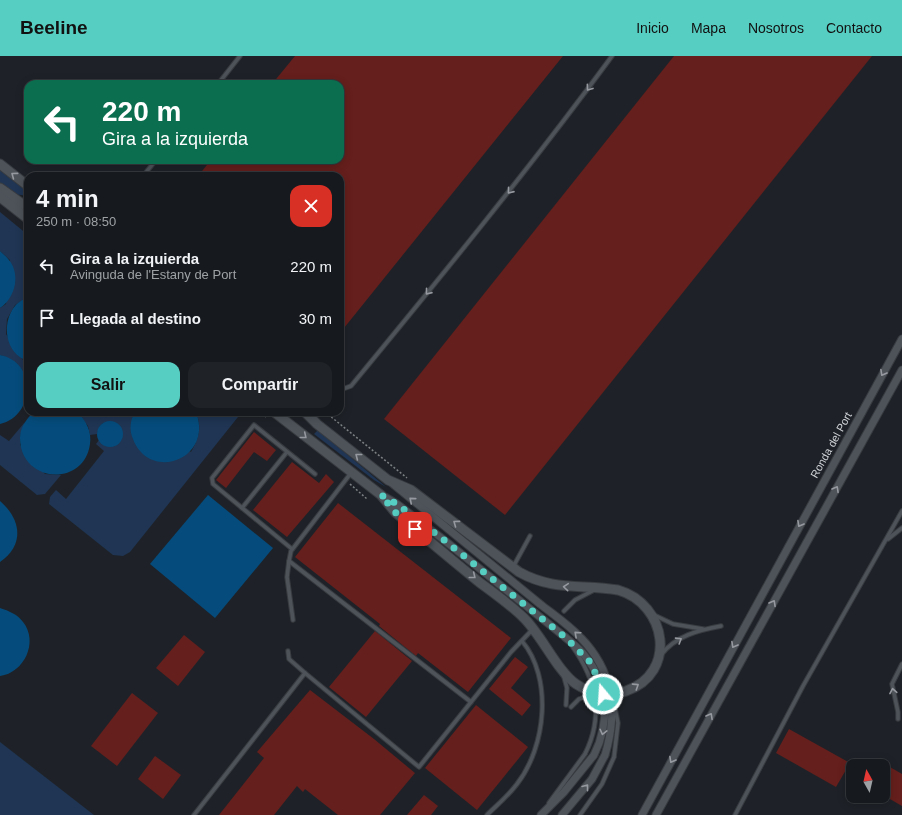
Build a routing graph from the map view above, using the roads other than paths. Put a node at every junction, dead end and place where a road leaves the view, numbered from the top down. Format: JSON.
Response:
{"nodes":[{"id":1,"x":240,"y":56,"type":"edge"},
{"id":2,"x":612,"y":56,"type":"edge"},
{"id":3,"x":221,"y":80,"type":"edge"},
{"id":4,"x":0,"y":164,"type":"edge"},
{"id":5,"x":153,"y":164,"type":"edge"},
{"id":6,"x":146,"y":172,"type":"edge"},
{"id":7,"x":24,"y":183,"type":"edge"},
{"id":8,"x":0,"y":188,"type":"edge"},
{"id":9,"x":0,"y":197,"type":"edge"},
{"id":10,"x":24,"y":205,"type":"edge"},
{"id":11,"x":24,"y":216,"type":"edge"},
{"id":12,"x":902,"y":339,"type":"edge"},
{"id":13,"x":902,"y":370,"type":"edge"},
{"id":14,"x":344,"y":389,"type":"edge"},
{"id":15,"x":279,"y":416,"type":"edge"},
{"id":16,"x":309,"y":416,"type":"edge"},
{"id":17,"x":287,"y":452,"type":"junction"},
{"id":18,"x":351,"y":473,"type":"junction"},
{"id":19,"x":315,"y":474,"type":"dead end"},
{"id":20,"x":388,"y":480,"type":"junction"},
{"id":21,"x":381,"y":495,"type":"junction"},
{"id":22,"x":242,"y":508,"type":"junction"},
{"id":23,"x":902,"y":511,"type":"edge"},
{"id":24,"x":902,"y":528,"type":"edge"},
{"id":25,"x":530,"y":536,"type":"dead end"},
{"id":26,"x":887,"y":539,"type":"junction"},
{"id":27,"x":292,"y":549,"type":"junction"},
{"id":28,"x":289,"y":561,"type":"junction"},
{"id":29,"x":513,"y":568,"type":"junction"},
{"id":30,"x":605,"y":588,"type":"junction"},
{"id":31,"x":564,"y":612,"type":"dead end"},
{"id":32,"x":652,"y":613,"type":"junction"},
{"id":33,"x":293,"y":620,"type":"dead end"},
{"id":34,"x":721,"y":626,"type":"dead end"},
{"id":35,"x":534,"y":628,"type":"junction"},
{"id":36,"x":704,"y":629,"type":"junction"},
{"id":37,"x":565,"y":637,"type":"junction"},
{"id":38,"x":522,"y":640,"type":"junction"},
{"id":39,"x":288,"y":651,"type":"dead end"},
{"id":40,"x":658,"y":659,"type":"junction"},
{"id":41,"x":902,"y":664,"type":"edge"},
{"id":42,"x":561,"y":669,"type":"junction"},
{"id":43,"x":305,"y":673,"type":"junction"},
{"id":44,"x":611,"y":690,"type":"junction"},
{"id":45,"x":598,"y":693,"type":"junction"},
{"id":46,"x":471,"y":702,"type":"junction"},
{"id":47,"x":566,"y":705,"type":"dead end"},
{"id":48,"x":571,"y":707,"type":"dead end"},
{"id":49,"x":898,"y":719,"type":"dead end"},
{"id":50,"x":542,"y":813,"type":"edge"},
{"id":51,"x":194,"y":815,"type":"edge"},
{"id":52,"x":487,"y":815,"type":"edge"},
{"id":53,"x":562,"y":815,"type":"edge"},
{"id":54,"x":580,"y":815,"type":"edge"},
{"id":55,"x":642,"y":815,"type":"edge"},
{"id":56,"x":656,"y":815,"type":"edge"},
{"id":57,"x":735,"y":815,"type":"edge"}],
"edges":[{"from":1,"to":3,"type":"lane"},
{"from":2,"to":14,"type":"lane","one_way":true},
{"from":7,"to":4,"type":"street","one_way":true},
{"from":5,"to":6,"type":"lane"},
{"from":8,"to":10,"type":"street"},
{"from":9,"to":11,"type":"street"},
{"from":12,"to":55,"type":"street","name":"Ronda del Port","one_way":true},
{"from":56,"to":13,"type":"street","one_way":true},
{"from":15,"to":18,"type":"street","one_way":true},
{"from":20,"to":16,"type":"street","one_way":true},
{"from":17,"to":19,"type":"lane"},
{"from":17,"to":22,"type":"lane"},
{"from":17,"to":22,"type":"lane"},
{"from":18,"to":21,"type":"street"},
{"from":18,"to":27,"type":"lane"},
{"from":29,"to":20,"type":"street","one_way":true},
{"from":44,"to":20,"type":"street","one_way":true,"bridge":true},
{"from":21,"to":35,"type":"street","one_way":true},
{"from":21,"to":37,"type":"street"},
{"from":22,"to":27,"type":"lane"},
{"from":23,"to":26,"type":"lane"},
{"from":24,"to":26,"type":"lane"},
{"from":25,"to":29,"type":"lane"},
{"from":26,"to":57,"type":"lane"},
{"from":27,"to":28,"type":"lane"},
{"from":28,"to":33,"type":"lane"},
{"from":28,"to":46,"type":"lane"},
{"from":30,"to":29,"type":"street","one_way":true},
{"from":30,"to":31,"type":"lane"},
{"from":30,"to":32,"type":"street"},
{"from":32,"to":36,"type":"lane"},
{"from":32,"to":40,"type":"street"},
{"from":34,"to":36,"type":"lane"},
{"from":35,"to":38,"type":"lane"},
{"from":35,"to":42,"type":"street"},
{"from":40,"to":36,"type":"lane","one_way":true},
{"from":37,"to":50,"type":"lane","bridge":true},
{"from":37,"to":50,"type":"street","one_way":true,"bridge":true},
{"from":38,"to":46,"type":"lane"},
{"from":38,"to":52,"type":"lane"},
{"from":39,"to":43,"type":"lane"},
{"from":45,"to":40,"type":"street","one_way":true},
{"from":49,"to":41,"type":"lane","one_way":true},
{"from":42,"to":45,"type":"street"},
{"from":42,"to":47,"type":"lane"},
{"from":43,"to":46,"type":"lane"},
{"from":43,"to":51,"type":"lane"},
{"from":53,"to":44,"type":"street","one_way":true,"bridge":true},
{"from":44,"to":54,"type":"lane","bridge":true},
{"from":45,"to":48,"type":"lane"}]}
